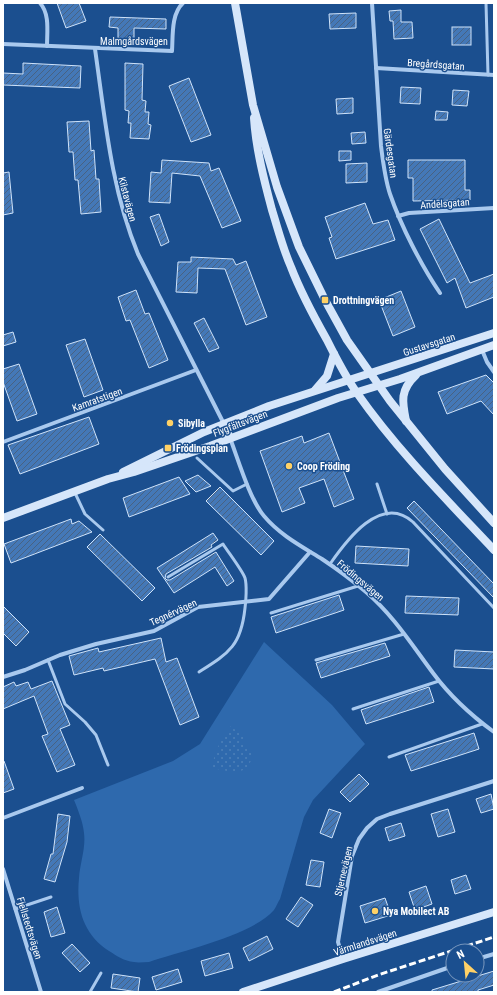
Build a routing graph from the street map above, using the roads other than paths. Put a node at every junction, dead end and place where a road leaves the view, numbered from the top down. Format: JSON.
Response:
{"nodes":[{"id":1,"x":40,"y":3,"type":"edge"},
{"id":2,"x":183,"y":3,"type":"edge"},
{"id":3,"x":234,"y":3,"type":"edge"},
{"id":4,"x":372,"y":3,"type":"edge"},
{"id":5,"x":486,"y":3,"type":"edge"},
{"id":6,"x":3,"y":44,"type":"edge"},
{"id":7,"x":47,"y":46,"type":"junction"},
{"id":8,"x":95,"y":49,"type":"junction"},
{"id":9,"x":376,"y":68,"type":"junction"},
{"id":10,"x":488,"y":75,"type":"junction"},
{"id":11,"x":494,"y":76,"type":"edge"},
{"id":12,"x":253,"y":105,"type":"junction"},
{"id":13,"x":494,"y":208,"type":"edge"},
{"id":14,"x":398,"y":216,"type":"junction"},
{"id":15,"x":440,"y":293,"type":"dead end"},
{"id":16,"x":494,"y":333,"type":"edge"},
{"id":17,"x":478,"y":338,"type":"junction"},
{"id":18,"x":494,"y":345,"type":"edge"},
{"id":19,"x":482,"y":350,"type":"junction"},
{"id":20,"x":334,"y":354,"type":"junction"},
{"id":21,"x":196,"y":370,"type":"junction"},
{"id":22,"x":418,"y":372,"type":"junction"},
{"id":23,"x":494,"y":372,"type":"edge"},
{"id":24,"x":370,"y":373,"type":"junction"},
{"id":25,"x":349,"y":380,"type":"junction"},
{"id":26,"x":379,"y":386,"type":"junction"},
{"id":27,"x":314,"y":391,"type":"junction"},
{"id":28,"x":357,"y":392,"type":"junction"},
{"id":29,"x":406,"y":421,"type":"junction"},
{"id":30,"x":224,"y":424,"type":"junction"},
{"id":31,"x":230,"y":438,"type":"junction"},
{"id":32,"x":3,"y":442,"type":"edge"},
{"id":33,"x":197,"y":458,"type":"dead end"},
{"id":34,"x":108,"y":479,"type":"junction"},
{"id":35,"x":248,"y":484,"type":"junction"},
{"id":36,"x":377,"y":484,"type":"dead end"},
{"id":37,"x":75,"y":491,"type":"junction"},
{"id":38,"x":387,"y":514,"type":"junction"},
{"id":39,"x":3,"y":518,"type":"edge"},
{"id":40,"x":494,"y":523,"type":"edge"},
{"id":41,"x":103,"y":530,"type":"dead end"},
{"id":42,"x":494,"y":550,"type":"edge"},
{"id":43,"x":310,"y":552,"type":"junction"},
{"id":44,"x":330,"y":564,"type":"junction"},
{"id":45,"x":168,"y":577,"type":"dead end"},
{"id":46,"x":358,"y":586,"type":"junction"},
{"id":47,"x":246,"y":602,"type":"junction"},
{"id":48,"x":494,"y":608,"type":"edge"},
{"id":49,"x":271,"y":613,"type":"dead end"},
{"id":50,"x":404,"y":634,"type":"junction"},
{"id":51,"x":48,"y":660,"type":"junction"},
{"id":52,"x":316,"y":660,"type":"dead end"},
{"id":53,"x":199,"y":672,"type":"dead end"},
{"id":54,"x":3,"y":677,"type":"edge"},
{"id":55,"x":439,"y":681,"type":"junction"},
{"id":56,"x":353,"y":709,"type":"dead end"},
{"id":57,"x":482,"y":724,"type":"junction"},
{"id":58,"x":494,"y":732,"type":"edge"},
{"id":59,"x":388,"y":757,"type":"dead end"},
{"id":60,"x":108,"y":765,"type":"dead end"},
{"id":61,"x":494,"y":781,"type":"edge"},
{"id":62,"x":82,"y":788,"type":"dead end"},
{"id":63,"x":3,"y":818,"type":"edge"},
{"id":64,"x":3,"y":869,"type":"edge"},
{"id":65,"x":9,"y":887,"type":"junction"},
{"id":66,"x":3,"y":889,"type":"edge"},
{"id":67,"x":51,"y":897,"type":"dead end"},
{"id":68,"x":15,"y":909,"type":"junction"},
{"id":69,"x":494,"y":912,"type":"edge"},
{"id":70,"x":343,"y":959,"type":"junction"},
{"id":71,"x":445,"y":969,"type":"edge"},
{"id":72,"x":101,"y":973,"type":"dead end"},
{"id":73,"x":41,"y":992,"type":"edge"},
{"id":74,"x":90,"y":992,"type":"edge"},
{"id":75,"x":243,"y":992,"type":"edge"},
{"id":76,"x":378,"y":992,"type":"edge"}],
"edges":[{"from":1,"to":7,"type":"street"},
{"from":2,"to":8,"type":"street","name":"Malmgårdsvägen"},
{"from":3,"to":12,"type":"main road"},
{"from":4,"to":9,"type":"street","name":"Gärdesgatan"},
{"from":5,"to":10,"type":"lane"},
{"from":6,"to":7,"type":"street"},
{"from":7,"to":8,"type":"street"},
{"from":8,"to":21,"type":"street","name":"Kilstavägen"},
{"from":9,"to":10,"type":"street","name":"Bregårdsgatan"},
{"from":9,"to":14,"type":"street","name":"Gärdesgatan"},
{"from":10,"to":11,"type":"street","name":"Bregårdsgatan"},
{"from":12,"to":20,"type":"main road"},
{"from":12,"to":24,"type":"main road"},
{"from":13,"to":14,"type":"street","name":"Andelsgatan"},
{"from":14,"to":15,"type":"street","name":"Gärdesgatan"},
{"from":16,"to":17,"type":"main road","name":"Gustavsgatan"},
{"from":17,"to":19,"type":"main road"},
{"from":17,"to":24,"type":"main road","name":"Gustavsgatan"},
{"from":18,"to":19,"type":"main road"},
{"from":19,"to":22,"type":"main road"},
{"from":19,"to":23,"type":"street"},
{"from":20,"to":25,"type":"main road"},
{"from":20,"to":27,"type":"main road"},
{"from":21,"to":30,"type":"street","name":"Kilstavägen"},
{"from":21,"to":32,"type":"street","name":"Kamratstigen"},
{"from":22,"to":26,"type":"main road"},
{"from":22,"to":29,"type":"main road"},
{"from":24,"to":25,"type":"main road","name":"Gustavsgatan"},
{"from":24,"to":26,"type":"main road"},
{"from":25,"to":27,"type":"main road","name":"Flygfältsvägen"},
{"from":25,"to":28,"type":"main road"},
{"from":26,"to":28,"type":"main road","name":"Flygfältsvägen"},
{"from":26,"to":29,"type":"main road"},
{"from":27,"to":30,"type":"main road","name":"Flygfältsvägen"},
{"from":28,"to":31,"type":"main road","name":"Flygfältsvägen"},
{"from":28,"to":42,"type":"main road"},
{"from":29,"to":40,"type":"main road"},
{"from":30,"to":31,"type":"main road"},
{"from":30,"to":34,"type":"main road","name":"Flygfältsvägen"},
{"from":31,"to":34,"type":"main road","name":"Flygfältsvägen"},
{"from":31,"to":35,"type":"street","name":"Frödingsvägen"},
{"from":33,"to":35,"type":"lane"},
{"from":34,"to":37,"type":"main road","name":"Flygfältsvägen"},
{"from":35,"to":43,"type":"street","name":"Frödingsvägen"},
{"from":36,"to":38,"type":"lane"},
{"from":37,"to":39,"type":"main road","name":"Flygfältsvägen"},
{"from":37,"to":41,"type":"lane"},
{"from":38,"to":44,"type":"lane"},
{"from":38,"to":48,"type":"lane"},
{"from":43,"to":44,"type":"street","name":"Frödingsvägen"},
{"from":43,"to":47,"type":"street","name":"Tegnérvägen"},
{"from":44,"to":46,"type":"street","name":"Frödingsvägen"},
{"from":45,"to":47,"type":"lane"},
{"from":46,"to":49,"type":"lane"},
{"from":46,"to":50,"type":"street","name":"Frödingsvägen"},
{"from":47,"to":51,"type":"street","name":"Tegnérvägen"},
{"from":47,"to":53,"type":"lane"},
{"from":50,"to":52,"type":"lane"},
{"from":50,"to":55,"type":"street","name":"Frödingsvägen"},
{"from":51,"to":54,"type":"street","name":"Tegnérvägen"},
{"from":51,"to":60,"type":"lane"},
{"from":55,"to":56,"type":"lane"},
{"from":55,"to":57,"type":"street","name":"Frödingsvägen"},
{"from":57,"to":58,"type":"street","name":"Frödingsvägen"},
{"from":57,"to":59,"type":"lane"},
{"from":61,"to":70,"type":"street","name":"Stjernevägen"},
{"from":62,"to":63,"type":"street"},
{"from":64,"to":65,"type":"street","name":"Fjellstedtsvägen"},
{"from":65,"to":66,"type":"street"},
{"from":65,"to":68,"type":"street","name":"Fjellstedtsvägen"},
{"from":67,"to":68,"type":"lane"},
{"from":68,"to":73,"type":"street","name":"Fjellstedtsvägen"},
{"from":69,"to":70,"type":"main road","name":"Värmlandsvägen"},
{"from":70,"to":75,"type":"main road","name":"Värmlandsvägen"},
{"from":71,"to":76,"type":"street"},
{"from":72,"to":74,"type":"lane"}]}
